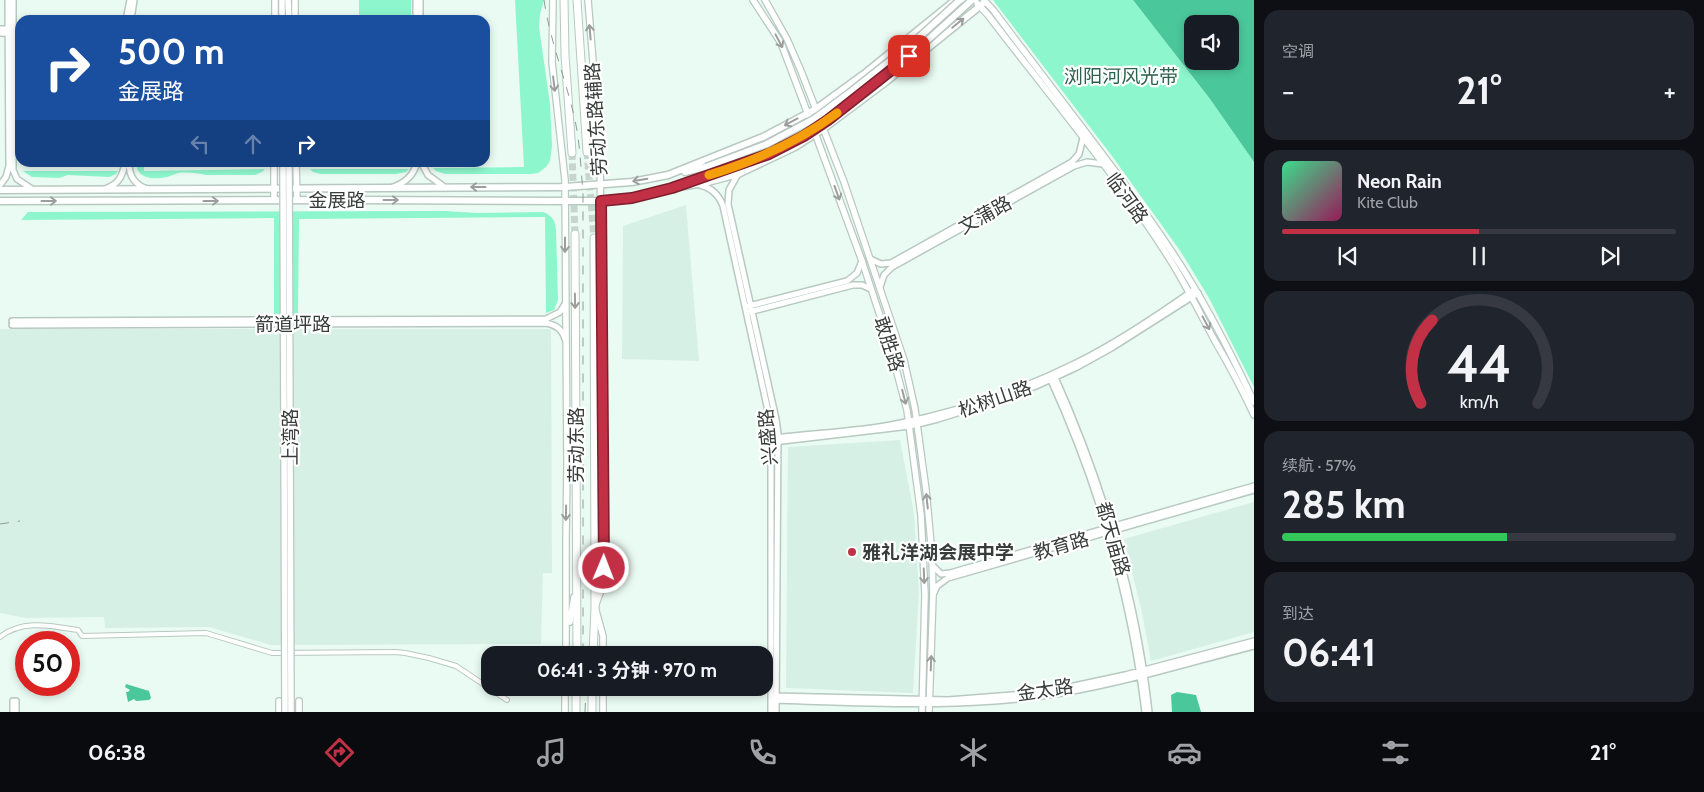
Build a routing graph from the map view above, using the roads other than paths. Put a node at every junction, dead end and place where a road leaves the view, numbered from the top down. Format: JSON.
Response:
{"nodes":[{"id":1,"x":8,"y":0,"type":"edge"},
{"id":2,"x":13,"y":0,"type":"edge"},
{"id":3,"x":130,"y":0,"type":"edge"},
{"id":4,"x":134,"y":0,"type":"edge"},
{"id":5,"x":276,"y":0,"type":"edge"},
{"id":6,"x":282,"y":0,"type":"edge"},
{"id":7,"x":288,"y":0,"type":"edge"},
{"id":8,"x":295,"y":0,"type":"edge"},
{"id":9,"x":416,"y":0,"type":"edge"},
{"id":10,"x":420,"y":0,"type":"edge"},
{"id":11,"x":553,"y":0,"type":"edge"},
{"id":12,"x":564,"y":0,"type":"edge"},
{"id":13,"x":577,"y":0,"type":"edge"},
{"id":14,"x":588,"y":0,"type":"edge"},
{"id":15,"x":753,"y":0,"type":"edge"},
{"id":16,"x":765,"y":0,"type":"edge"},
{"id":17,"x":956,"y":0,"type":"edge"},
{"id":18,"x":960,"y":0,"type":"edge"},
{"id":19,"x":973,"y":0,"type":"edge"},
{"id":20,"x":983,"y":3,"type":"edge"},
{"id":21,"x":127,"y":15,"type":"edge"},
{"id":22,"x":132,"y":15,"type":"edge"},
{"id":23,"x":274,"y":15,"type":"edge"},
{"id":24,"x":282,"y":15,"type":"edge"},
{"id":25,"x":292,"y":15,"type":"edge"},
{"id":26,"x":294,"y":15,"type":"edge"},
{"id":27,"x":416,"y":15,"type":"edge"},
{"id":28,"x":420,"y":15,"type":"edge"},
{"id":29,"x":0,"y":28,"type":"edge"},
{"id":30,"x":15,"y":30,"type":"edge"},
{"id":31,"x":11,"y":31,"type":"junction"},
{"id":32,"x":15,"y":32,"type":"edge"},
{"id":33,"x":0,"y":33,"type":"edge"},
{"id":34,"x":816,"y":109,"type":"junction"},
{"id":35,"x":807,"y":113,"type":"junction"},
{"id":36,"x":823,"y":129,"type":"junction"},
{"id":37,"x":815,"y":133,"type":"junction"},
{"id":38,"x":1083,"y":138,"type":"junction"},
{"id":39,"x":588,"y":152,"type":"tunnel mouth"},
{"id":40,"x":572,"y":153,"type":"tunnel mouth"},
{"id":41,"x":1103,"y":164,"type":"junction"},
{"id":42,"x":124,"y":167,"type":"edge"},
{"id":43,"x":130,"y":167,"type":"edge"},
{"id":44,"x":274,"y":167,"type":"edge"},
{"id":45,"x":283,"y":167,"type":"edge"},
{"id":46,"x":289,"y":167,"type":"edge"},
{"id":47,"x":296,"y":167,"type":"edge"},
{"id":48,"x":416,"y":167,"type":"edge"},
{"id":49,"x":424,"y":167,"type":"edge"},
{"id":50,"x":738,"y":174,"type":"junction"},
{"id":51,"x":668,"y":175,"type":"junction"},
{"id":52,"x":694,"y":184,"type":"junction"},
{"id":53,"x":0,"y":185,"type":"edge"},
{"id":54,"x":601,"y":185,"type":"junction"},
{"id":55,"x":443,"y":186,"type":"junction"},
{"id":56,"x":393,"y":187,"type":"junction"},
{"id":57,"x":565,"y":187,"type":"junction"},
{"id":58,"x":274,"y":188,"type":"junction"},
{"id":59,"x":297,"y":188,"type":"junction"},
{"id":60,"x":672,"y":188,"type":"junction"},
{"id":61,"x":104,"y":189,"type":"junction"},
{"id":62,"x":147,"y":189,"type":"junction"},
{"id":63,"x":0,"y":190,"type":"edge"},
{"id":64,"x":32,"y":190,"type":"junction"},
{"id":65,"x":274,"y":200,"type":"junction"},
{"id":66,"x":297,"y":200,"type":"junction"},
{"id":67,"x":0,"y":201,"type":"edge"},
{"id":68,"x":565,"y":201,"type":"junction"},
{"id":69,"x":601,"y":201,"type":"junction"},
{"id":70,"x":575,"y":234,"type":"tunnel mouth"},
{"id":71,"x":594,"y":238,"type":"tunnel mouth"},
{"id":72,"x":870,"y":259,"type":"junction"},
{"id":73,"x":862,"y":262,"type":"junction"},
{"id":74,"x":880,"y":287,"type":"junction"},
{"id":75,"x":871,"y":289,"type":"junction"},
{"id":76,"x":1193,"y":293,"type":"junction"},
{"id":77,"x":565,"y":303,"type":"junction"},
{"id":78,"x":749,"y":309,"type":"junction"},
{"id":79,"x":565,"y":339,"type":"junction"},
{"id":80,"x":1052,"y":376,"type":"junction"},
{"id":81,"x":1254,"y":402,"type":"edge"},
{"id":82,"x":1254,"y":414,"type":"edge"},
{"id":83,"x":917,"y":422,"type":"junction"},
{"id":84,"x":909,"y":424,"type":"junction"},
{"id":85,"x":775,"y":440,"type":"junction"},
{"id":86,"x":1254,"y":486,"type":"edge"},
{"id":87,"x":1254,"y":490,"type":"edge"},
{"id":88,"x":1109,"y":530,"type":"junction"},
{"id":89,"x":932,"y":566,"type":"junction"},
{"id":90,"x":577,"y":585,"type":"junction"},
{"id":91,"x":933,"y":595,"type":"junction"},
{"id":92,"x":595,"y":607,"type":"junction"},
{"id":93,"x":567,"y":636,"type":"junction"},
{"id":94,"x":0,"y":637,"type":"edge"},
{"id":95,"x":1254,"y":641,"type":"edge"},
{"id":96,"x":566,"y":646,"type":"edge"},
{"id":97,"x":577,"y":646,"type":"edge"},
{"id":98,"x":593,"y":646,"type":"edge"},
{"id":99,"x":603,"y":646,"type":"edge"},
{"id":100,"x":1254,"y":646,"type":"edge"},
{"id":101,"x":1141,"y":673,"type":"junction"},
{"id":102,"x":565,"y":696,"type":"edge"},
{"id":103,"x":576,"y":696,"type":"edge"},
{"id":104,"x":592,"y":696,"type":"edge"},
{"id":105,"x":603,"y":696,"type":"edge"},
{"id":106,"x":773,"y":698,"type":"junction"},
{"id":107,"x":507,"y":700,"type":"dead end"},
{"id":108,"x":15,"y":701,"type":"dead end"},
{"id":109,"x":279,"y":701,"type":"dead end"},
{"id":110,"x":299,"y":701,"type":"dead end"},
{"id":111,"x":922,"y":702,"type":"junction"},
{"id":112,"x":930,"y":702,"type":"junction"},
{"id":113,"x":15,"y":712,"type":"edge"},
{"id":114,"x":279,"y":712,"type":"edge"},
{"id":115,"x":285,"y":712,"type":"edge"},
{"id":116,"x":291,"y":712,"type":"edge"},
{"id":117,"x":299,"y":712,"type":"edge"},
{"id":118,"x":565,"y":712,"type":"edge"},
{"id":119,"x":576,"y":712,"type":"edge"},
{"id":120,"x":592,"y":712,"type":"edge"},
{"id":121,"x":603,"y":712,"type":"edge"},
{"id":122,"x":770,"y":712,"type":"edge"},
{"id":123,"x":776,"y":712,"type":"edge"},
{"id":124,"x":922,"y":712,"type":"edge"},
{"id":125,"x":929,"y":712,"type":"edge"},
{"id":126,"x":1147,"y":712,"type":"edge"}],
"edges":[{"from":1,"to":31,"type":"street"},
{"from":2,"to":31,"type":"street"},
{"from":3,"to":21,"type":"street"},
{"from":4,"to":22,"type":"street"},
{"from":5,"to":23,"type":"main road"},
{"from":6,"to":24,"type":"main road"},
{"from":7,"to":25,"type":"main road"},
{"from":8,"to":26,"type":"main road"},
{"from":9,"to":27,"type":"street"},
{"from":10,"to":28,"type":"street"},
{"from":11,"to":57,"type":"main road","name":"劳动东路辅路","one_way":true},
{"from":12,"to":40,"type":"highway"},
{"from":13,"to":39,"type":"highway"},
{"from":54,"to":14,"type":"main road","name":"劳动东路辅路","one_way":true},
{"from":15,"to":35,"type":"main road","name":"敢胜路","one_way":true},
{"from":16,"to":34,"type":"main road","name":"敢胜路"},
{"from":17,"to":34,"type":"main road","name":"金展路"},
{"from":18,"to":51,"type":"main road","name":"金展路","bridge":true},
{"from":19,"to":20,"type":"main road","name":"临河路"},
{"from":19,"to":60,"type":"main road","name":"金展路","bridge":true},
{"from":36,"to":20,"type":"main road","name":"金展路","one_way":true},
{"from":20,"to":38,"type":"main road","name":"临河路"},
{"from":20,"to":76,"type":"main road","name":"临河路"},
{"from":29,"to":31,"type":"street"},
{"from":30,"to":31,"type":"street"},
{"from":31,"to":32,"type":"street"},
{"from":31,"to":33,"type":"street"},
{"from":31,"to":53,"type":"street"},
{"from":31,"to":64,"type":"street"},
{"from":34,"to":35,"type":"main road","name":"金展路"},
{"from":34,"to":36,"type":"main road","name":"敢胜路"},
{"from":35,"to":37,"type":"main road","name":"敢胜路"},
{"from":35,"to":51,"type":"main road","name":"金展路","one_way":true},
{"from":36,"to":37,"type":"main road","name":"金展路"},
{"from":36,"to":72,"type":"main road","name":"敢胜路"},
{"from":37,"to":50,"type":"main road","name":"金展路"},
{"from":37,"to":73,"type":"main road","name":"敢胜路","one_way":true},
{"from":38,"to":41,"type":"main road","name":"临河路"},
{"from":38,"to":72,"type":"street","name":"文蒲路"},
{"from":41,"to":74,"type":"street","name":"文蒲路"},
{"from":41,"to":76,"type":"main road","name":"临河路"},
{"from":42,"to":61,"type":"street"},
{"from":43,"to":62,"type":"street"},
{"from":44,"to":58,"type":"main road"},
{"from":45,"to":115,"type":"main road","name":"上湾路","bridge":true},
{"from":46,"to":116,"type":"main road","name":"上湾路","bridge":true},
{"from":47,"to":59,"type":"main road"},
{"from":48,"to":56,"type":"street"},
{"from":49,"to":55,"type":"street"},
{"from":50,"to":52,"type":"main road","name":"金展路"},
{"from":50,"to":78,"type":"street","name":"兴盛路"},
{"from":51,"to":54,"type":"main road","name":"金展路","one_way":true},
{"from":52,"to":60,"type":"main road","name":"金展路"},
{"from":52,"to":78,"type":"street","name":"兴盛路"},
{"from":54,"to":57,"type":"main road","name":"金展路"},
{"from":54,"to":69,"type":"main road","name":"劳动东路辅路"},
{"from":55,"to":56,"type":"main road","name":"金展路"},
{"from":57,"to":55,"type":"main road","name":"金展路","one_way":true},
{"from":56,"to":59,"type":"main road","name":"金展路"},
{"from":57,"to":68,"type":"main road","name":"劳动东路辅路"},
{"from":58,"to":59,"type":"main road","name":"金展路"},
{"from":58,"to":62,"type":"main road","name":"金展路"},
{"from":58,"to":65,"type":"main road"},
{"from":59,"to":66,"type":"main road"},
{"from":60,"to":69,"type":"main road","name":"金展路"},
{"from":61,"to":62,"type":"main road","name":"金展路"},
{"from":61,"to":64,"type":"main road","name":"金展路"},
{"from":63,"to":64,"type":"main road","name":"金展路"},
{"from":65,"to":66,"type":"main road","name":"金展路"},
{"from":67,"to":65,"type":"main road","name":"金展路","one_way":true},
{"from":66,"to":68,"type":"main road","name":"金展路","one_way":true},
{"from":68,"to":69,"type":"main road","name":"金展路"},
{"from":68,"to":77,"type":"main road","name":"劳动东路辅路","one_way":true},
{"from":69,"to":92,"type":"main road","name":"劳动东路辅路"},
{"from":70,"to":90,"type":"highway","name":"劳动东路","one_way":true},
{"from":71,"to":92,"type":"highway","name":"劳动东路"},
{"from":72,"to":74,"type":"main road","name":"敢胜路"},
{"from":73,"to":75,"type":"main road","name":"敢胜路"},
{"from":73,"to":78,"type":"street"},
{"from":74,"to":83,"type":"main road","name":"敢胜路"},
{"from":75,"to":78,"type":"street"},
{"from":75,"to":84,"type":"main road","name":"敢胜路","one_way":true},
{"from":76,"to":80,"type":"street","name":"松树山路"},
{"from":76,"to":81,"type":"main road","name":"临河路"},
{"from":76,"to":82,"type":"main road","name":"临河路","one_way":true},
{"from":77,"to":79,"type":"main road","name":"劳动东路辅路"},
{"from":77,"to":79,"type":"street","name":"箭道坪路"},
{"from":78,"to":85,"type":"street","name":"兴盛路"},
{"from":79,"to":93,"type":"main road","name":"劳动东路辅路","one_way":true},
{"from":80,"to":83,"type":"street","name":"松树山路"},
{"from":80,"to":88,"type":"street","name":"都天庙路"},
{"from":83,"to":84,"type":"street","name":"松树山路"},
{"from":89,"to":83,"type":"main road","name":"敢胜路","one_way":true},
{"from":84,"to":85,"type":"street","name":"松树山路"},
{"from":84,"to":111,"type":"main road","name":"敢胜路","one_way":true},
{"from":85,"to":106,"type":"street","name":"兴盛路"},
{"from":86,"to":88,"type":"street","name":"教育路"},
{"from":87,"to":88,"type":"street","name":"教育路"},
{"from":88,"to":89,"type":"street","name":"教育路"},
{"from":88,"to":91,"type":"street","name":"教育路"},
{"from":88,"to":101,"type":"street","name":"都天庙路"},
{"from":89,"to":91,"type":"main road","name":"敢胜路"},
{"from":90,"to":93,"type":"main road"},
{"from":90,"to":97,"type":"highway","name":"劳动东路"},
{"from":112,"to":91,"type":"main road","name":"敢胜路","one_way":true},
{"from":92,"to":98,"type":"highway","name":"劳动东路"},
{"from":92,"to":99,"type":"main road"},
{"from":93,"to":96,"type":"main road","name":"劳动东路辅路"},
{"from":94,"to":107,"type":"street"},
{"from":95,"to":101,"type":"street","name":"金太路"},
{"from":100,"to":101,"type":"street","name":"金太路"},
{"from":101,"to":112,"type":"street","name":"金太路"},
{"from":101,"to":126,"type":"street","name":"都天庙路"},
{"from":102,"to":118,"type":"main road"},
{"from":103,"to":119,"type":"highway"},
{"from":104,"to":120,"type":"highway"},
{"from":105,"to":121,"type":"main road"},
{"from":106,"to":111,"type":"street","name":"金太路"},
{"from":106,"to":122,"type":"street","name":"兴盛路"},
{"from":106,"to":123,"type":"street","name":"兴盛路"},
{"from":108,"to":113,"type":"street"},
{"from":109,"to":114,"type":"main road"},
{"from":110,"to":117,"type":"main road"},
{"from":111,"to":112,"type":"street","name":"金太路"},
{"from":111,"to":124,"type":"main road","name":"敢胜路"},
{"from":112,"to":125,"type":"main road","name":"敢胜路"}]}
